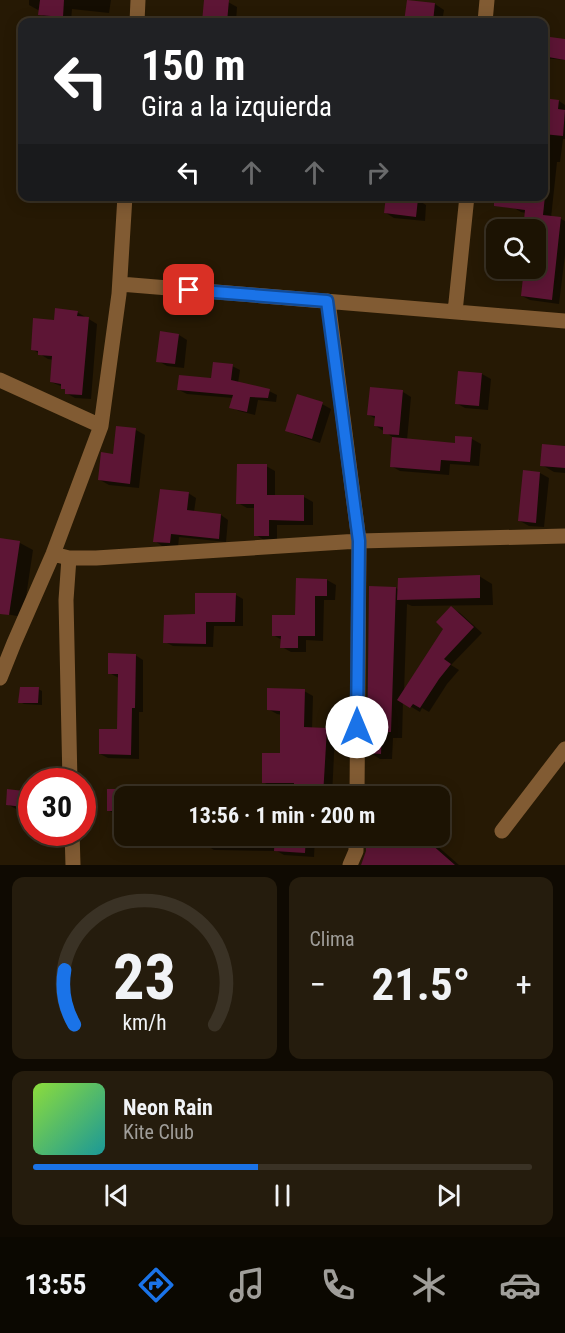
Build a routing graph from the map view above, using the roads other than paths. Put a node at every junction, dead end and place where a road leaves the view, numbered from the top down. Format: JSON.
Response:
{"nodes":[{"id":1,"x":138,"y":0,"type":"edge"},
{"id":2,"x":487,"y":0,"type":"edge"},
{"id":3,"x":137,"y":18,"type":"edge"},
{"id":4,"x":485,"y":18,"type":"edge"},
{"id":5,"x":125,"y":201,"type":"edge"},
{"id":6,"x":466,"y":201,"type":"edge"},
{"id":7,"x":120,"y":284,"type":"junction"},
{"id":8,"x":327,"y":301,"type":"junction"},
{"id":9,"x":455,"y":312,"type":"junction"},
{"id":10,"x":565,"y":321,"type":"edge"},
{"id":11,"x":0,"y":380,"type":"edge"},
{"id":12,"x":101,"y":426,"type":"junction"},
{"id":13,"x":565,"y":536,"type":"edge"},
{"id":14,"x":359,"y":541,"type":"junction"},
{"id":15,"x":53,"y":554,"type":"junction"},
{"id":16,"x":69,"y":558,"type":"junction"},
{"id":17,"x":0,"y":678,"type":"edge"},
{"id":18,"x":565,"y":748,"type":"edge"},
{"id":19,"x":70,"y":768,"type":"edge"},
{"id":20,"x":357,"y":786,"type":"edge"},
{"id":21,"x":502,"y":831,"type":"dead end"},
{"id":22,"x":72,"y":846,"type":"edge"},
{"id":23,"x":356,"y":846,"type":"edge"},
{"id":24,"x":73,"y":865,"type":"edge"},
{"id":25,"x":350,"y":865,"type":"edge"}],
"edges":[{"from":1,"to":3,"type":"street"},
{"from":2,"to":4,"type":"street"},
{"from":5,"to":7,"type":"street"},
{"from":6,"to":9,"type":"street"},
{"from":7,"to":8,"type":"street"},
{"from":7,"to":12,"type":"street"},
{"from":8,"to":9,"type":"street"},
{"from":8,"to":14,"type":"street"},
{"from":9,"to":10,"type":"street"},
{"from":11,"to":12,"type":"street"},
{"from":12,"to":15,"type":"street"},
{"from":13,"to":14,"type":"street"},
{"from":14,"to":16,"type":"street"},
{"from":14,"to":20,"type":"street"},
{"from":15,"to":16,"type":"street"},
{"from":15,"to":17,"type":"street"},
{"from":16,"to":19,"type":"street"},
{"from":18,"to":21,"type":"street"},
{"from":22,"to":24,"type":"street"},
{"from":23,"to":25,"type":"street"}]}
